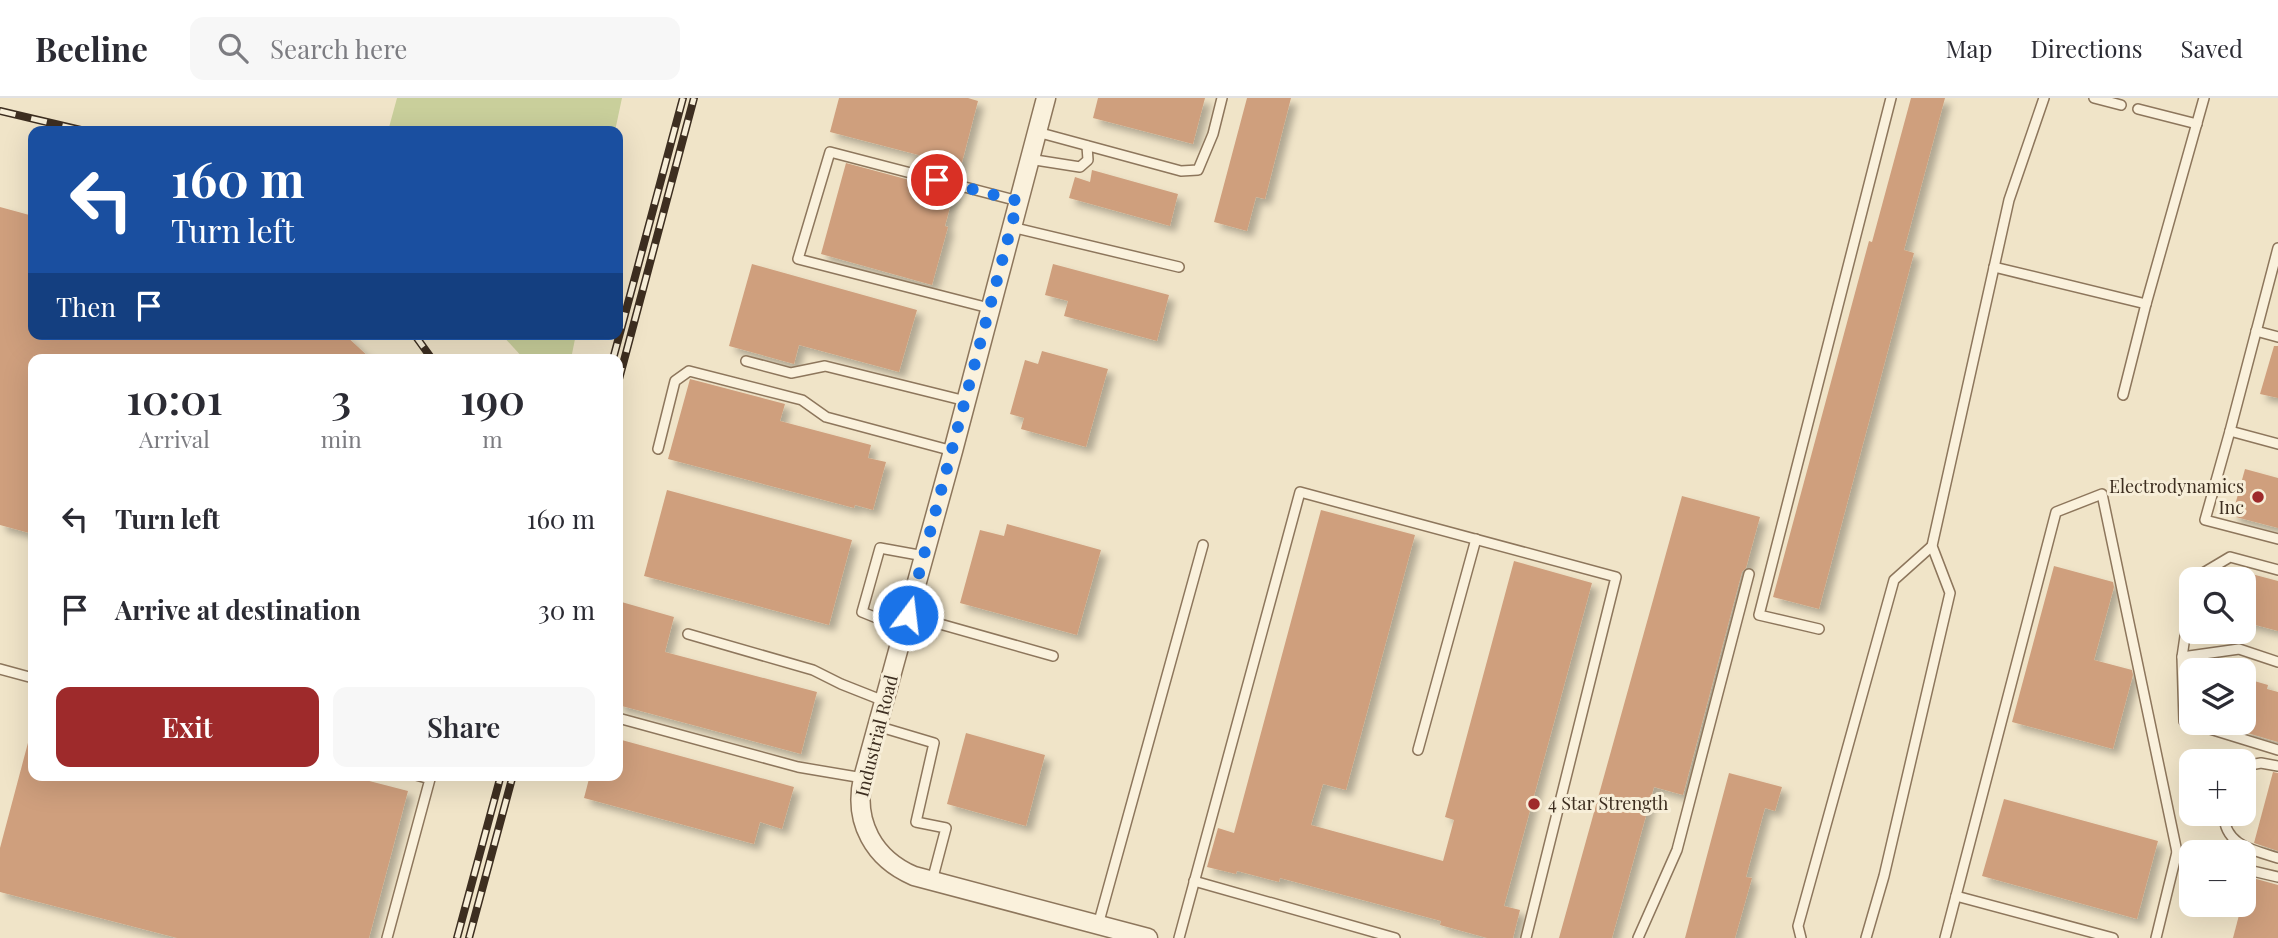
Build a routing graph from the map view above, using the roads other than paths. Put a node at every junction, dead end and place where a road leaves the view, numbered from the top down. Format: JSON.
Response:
{"nodes":[{"id":1,"x":1046,"y":98,"type":"edge"},
{"id":2,"x":1222,"y":98,"type":"edge"},
{"id":3,"x":1891,"y":98,"type":"edge"},
{"id":4,"x":2044,"y":98,"type":"edge"},
{"id":5,"x":2094,"y":98,"type":"edge"},
{"id":6,"x":2204,"y":98,"type":"edge"},
{"id":7,"x":2121,"y":105,"type":"dead end"},
{"id":8,"x":2138,"y":109,"type":"dead end"},
{"id":9,"x":2196,"y":124,"type":"junction"},
{"id":10,"x":1037,"y":132,"type":"junction"},
{"id":11,"x":1087,"y":145,"type":"junction"},
{"id":12,"x":1029,"y":159,"type":"junction"},
{"id":13,"x":1018,"y":201,"type":"junction"},
{"id":14,"x":1011,"y":227,"type":"junction"},
{"id":15,"x":2278,"y":248,"type":"edge"},
{"id":16,"x":1179,"y":267,"type":"dead end"},
{"id":17,"x":1994,"y":267,"type":"junction"},
{"id":18,"x":2146,"y":304,"type":"junction"},
{"id":19,"x":989,"y":308,"type":"junction"},
{"id":20,"x":2256,"y":331,"type":"junction"},
{"id":21,"x":2278,"y":337,"type":"edge"},
{"id":22,"x":746,"y":361,"type":"dead end"},
{"id":23,"x":2123,"y":395,"type":"dead end"},
{"id":24,"x":966,"y":401,"type":"junction"},
{"id":25,"x":2230,"y":431,"type":"junction"},
{"id":26,"x":2278,"y":444,"type":"edge"},
{"id":27,"x":658,"y":449,"type":"dead end"},
{"id":28,"x":953,"y":452,"type":"junction"},
{"id":29,"x":1476,"y":539,"type":"junction"},
{"id":30,"x":2278,"y":539,"type":"edge"},
{"id":31,"x":1203,"y":545,"type":"dead end"},
{"id":32,"x":1932,"y":546,"type":"junction"},
{"id":33,"x":924,"y":556,"type":"junction"},
{"id":34,"x":2213,"y":567,"type":"edge"},
{"id":35,"x":2278,"y":570,"type":"edge"},
{"id":36,"x":1749,"y":573,"type":"dead end"},
{"id":37,"x":906,"y":622,"type":"junction"},
{"id":38,"x":1819,"y":629,"type":"dead end"},
{"id":39,"x":688,"y":634,"type":"dead end"},
{"id":40,"x":2184,"y":644,"type":"edge"},
{"id":41,"x":1053,"y":656,"type":"dead end"},
{"id":42,"x":2182,"y":657,"type":"junction"},
{"id":43,"x":2278,"y":662,"type":"edge"},
{"id":44,"x":0,"y":669,"type":"edge"},
{"id":45,"x":28,"y":677,"type":"edge"},
{"id":46,"x":884,"y":701,"type":"junction"},
{"id":47,"x":623,"y":719,"type":"edge"},
{"id":48,"x":877,"y":726,"type":"junction"},
{"id":49,"x":1418,"y":750,"type":"dead end"},
{"id":50,"x":2278,"y":750,"type":"edge"},
{"id":51,"x":2256,"y":764,"type":"edge"},
{"id":52,"x":2278,"y":766,"type":"edge"},
{"id":53,"x":863,"y":778,"type":"junction"},
{"id":54,"x":429,"y":781,"type":"edge"},
{"id":55,"x":2225,"y":826,"type":"edge"},
{"id":56,"x":2177,"y":852,"type":"joint"},
{"id":57,"x":2278,"y":858,"type":"edge"},
{"id":58,"x":2256,"y":872,"type":"edge"},
{"id":59,"x":2278,"y":877,"type":"edge"},
{"id":60,"x":932,"y":881,"type":"junction"},
{"id":61,"x":1194,"y":881,"type":"junction"},
{"id":62,"x":1956,"y":896,"type":"junction"},
{"id":63,"x":1098,"y":925,"type":"junction"},
{"id":64,"x":387,"y":938,"type":"edge"},
{"id":65,"x":1145,"y":938,"type":"edge"},
{"id":66,"x":1179,"y":938,"type":"edge"},
{"id":67,"x":1395,"y":938,"type":"edge"},
{"id":68,"x":1526,"y":938,"type":"edge"},
{"id":69,"x":1638,"y":938,"type":"edge"},
{"id":70,"x":1801,"y":938,"type":"edge"},
{"id":71,"x":1866,"y":938,"type":"edge"},
{"id":72,"x":1945,"y":938,"type":"edge"},
{"id":73,"x":2113,"y":938,"type":"edge"},
{"id":74,"x":2156,"y":938,"type":"edge"}],
"edges":[{"from":1,"to":10,"type":"street","name":"Industrial Road"},
{"from":2,"to":11,"type":"lane"},
{"from":3,"to":38,"type":"lane"},
{"from":4,"to":17,"type":"lane"},
{"from":5,"to":7,"type":"lane"},
{"from":6,"to":9,"type":"lane"},
{"from":8,"to":9,"type":"lane"},
{"from":9,"to":18,"type":"lane"},
{"from":10,"to":11,"type":"lane"},
{"from":10,"to":12,"type":"street","name":"Industrial Road"},
{"from":11,"to":12,"type":"lane"},
{"from":12,"to":13,"type":"street","name":"Industrial Road"},
{"from":13,"to":14,"type":"street","name":"Industrial Road"},
{"from":13,"to":19,"type":"lane"},
{"from":14,"to":16,"type":"lane"},
{"from":14,"to":19,"type":"street","name":"Industrial Road"},
{"from":15,"to":20,"type":"lane"},
{"from":17,"to":18,"type":"lane"},
{"from":17,"to":32,"type":"lane"},
{"from":18,"to":23,"type":"lane"},
{"from":19,"to":24,"type":"street","name":"Industrial Road"},
{"from":20,"to":21,"type":"lane"},
{"from":20,"to":25,"type":"lane"},
{"from":22,"to":24,"type":"lane"},
{"from":24,"to":28,"type":"street","name":"Industrial Road"},
{"from":25,"to":26,"type":"lane"},
{"from":25,"to":30,"type":"lane"},
{"from":27,"to":28,"type":"lane"},
{"from":28,"to":33,"type":"street","name":"Industrial Road"},
{"from":29,"to":49,"type":"lane"},
{"from":29,"to":61,"type":"lane"},
{"from":29,"to":68,"type":"lane"},
{"from":31,"to":63,"type":"lane"},
{"from":32,"to":70,"type":"lane"},
{"from":32,"to":71,"type":"lane"},
{"from":33,"to":37,"type":"street","name":"Industrial Road"},
{"from":33,"to":37,"type":"lane"},
{"from":34,"to":35,"type":"lane"},
{"from":36,"to":69,"type":"lane"},
{"from":37,"to":41,"type":"lane"},
{"from":37,"to":46,"type":"street","name":"Industrial Road"},
{"from":39,"to":46,"type":"lane"},
{"from":40,"to":42,"type":"lane"},
{"from":42,"to":43,"type":"lane"},
{"from":42,"to":50,"type":"lane"},
{"from":44,"to":45,"type":"lane"},
{"from":46,"to":48,"type":"street","name":"Industrial Road"},
{"from":47,"to":53,"type":"lane"},
{"from":48,"to":53,"type":"street","name":"Industrial Road"},
{"from":48,"to":60,"type":"lane"},
{"from":51,"to":52,"type":"lane"},
{"from":53,"to":60,"type":"street","name":"Industrial Road"},
{"from":54,"to":64,"type":"lane"},
{"from":55,"to":57,"type":"lane"},
{"from":56,"to":62,"type":"lane"},
{"from":56,"to":74,"type":"lane"},
{"from":58,"to":59,"type":"lane"},
{"from":60,"to":63,"type":"street","name":"Industrial Road"},
{"from":61,"to":66,"type":"lane"},
{"from":61,"to":67,"type":"lane"},
{"from":62,"to":72,"type":"lane"},
{"from":62,"to":73,"type":"lane"},
{"from":63,"to":65,"type":"street","name":"Industrial Road"}]}
